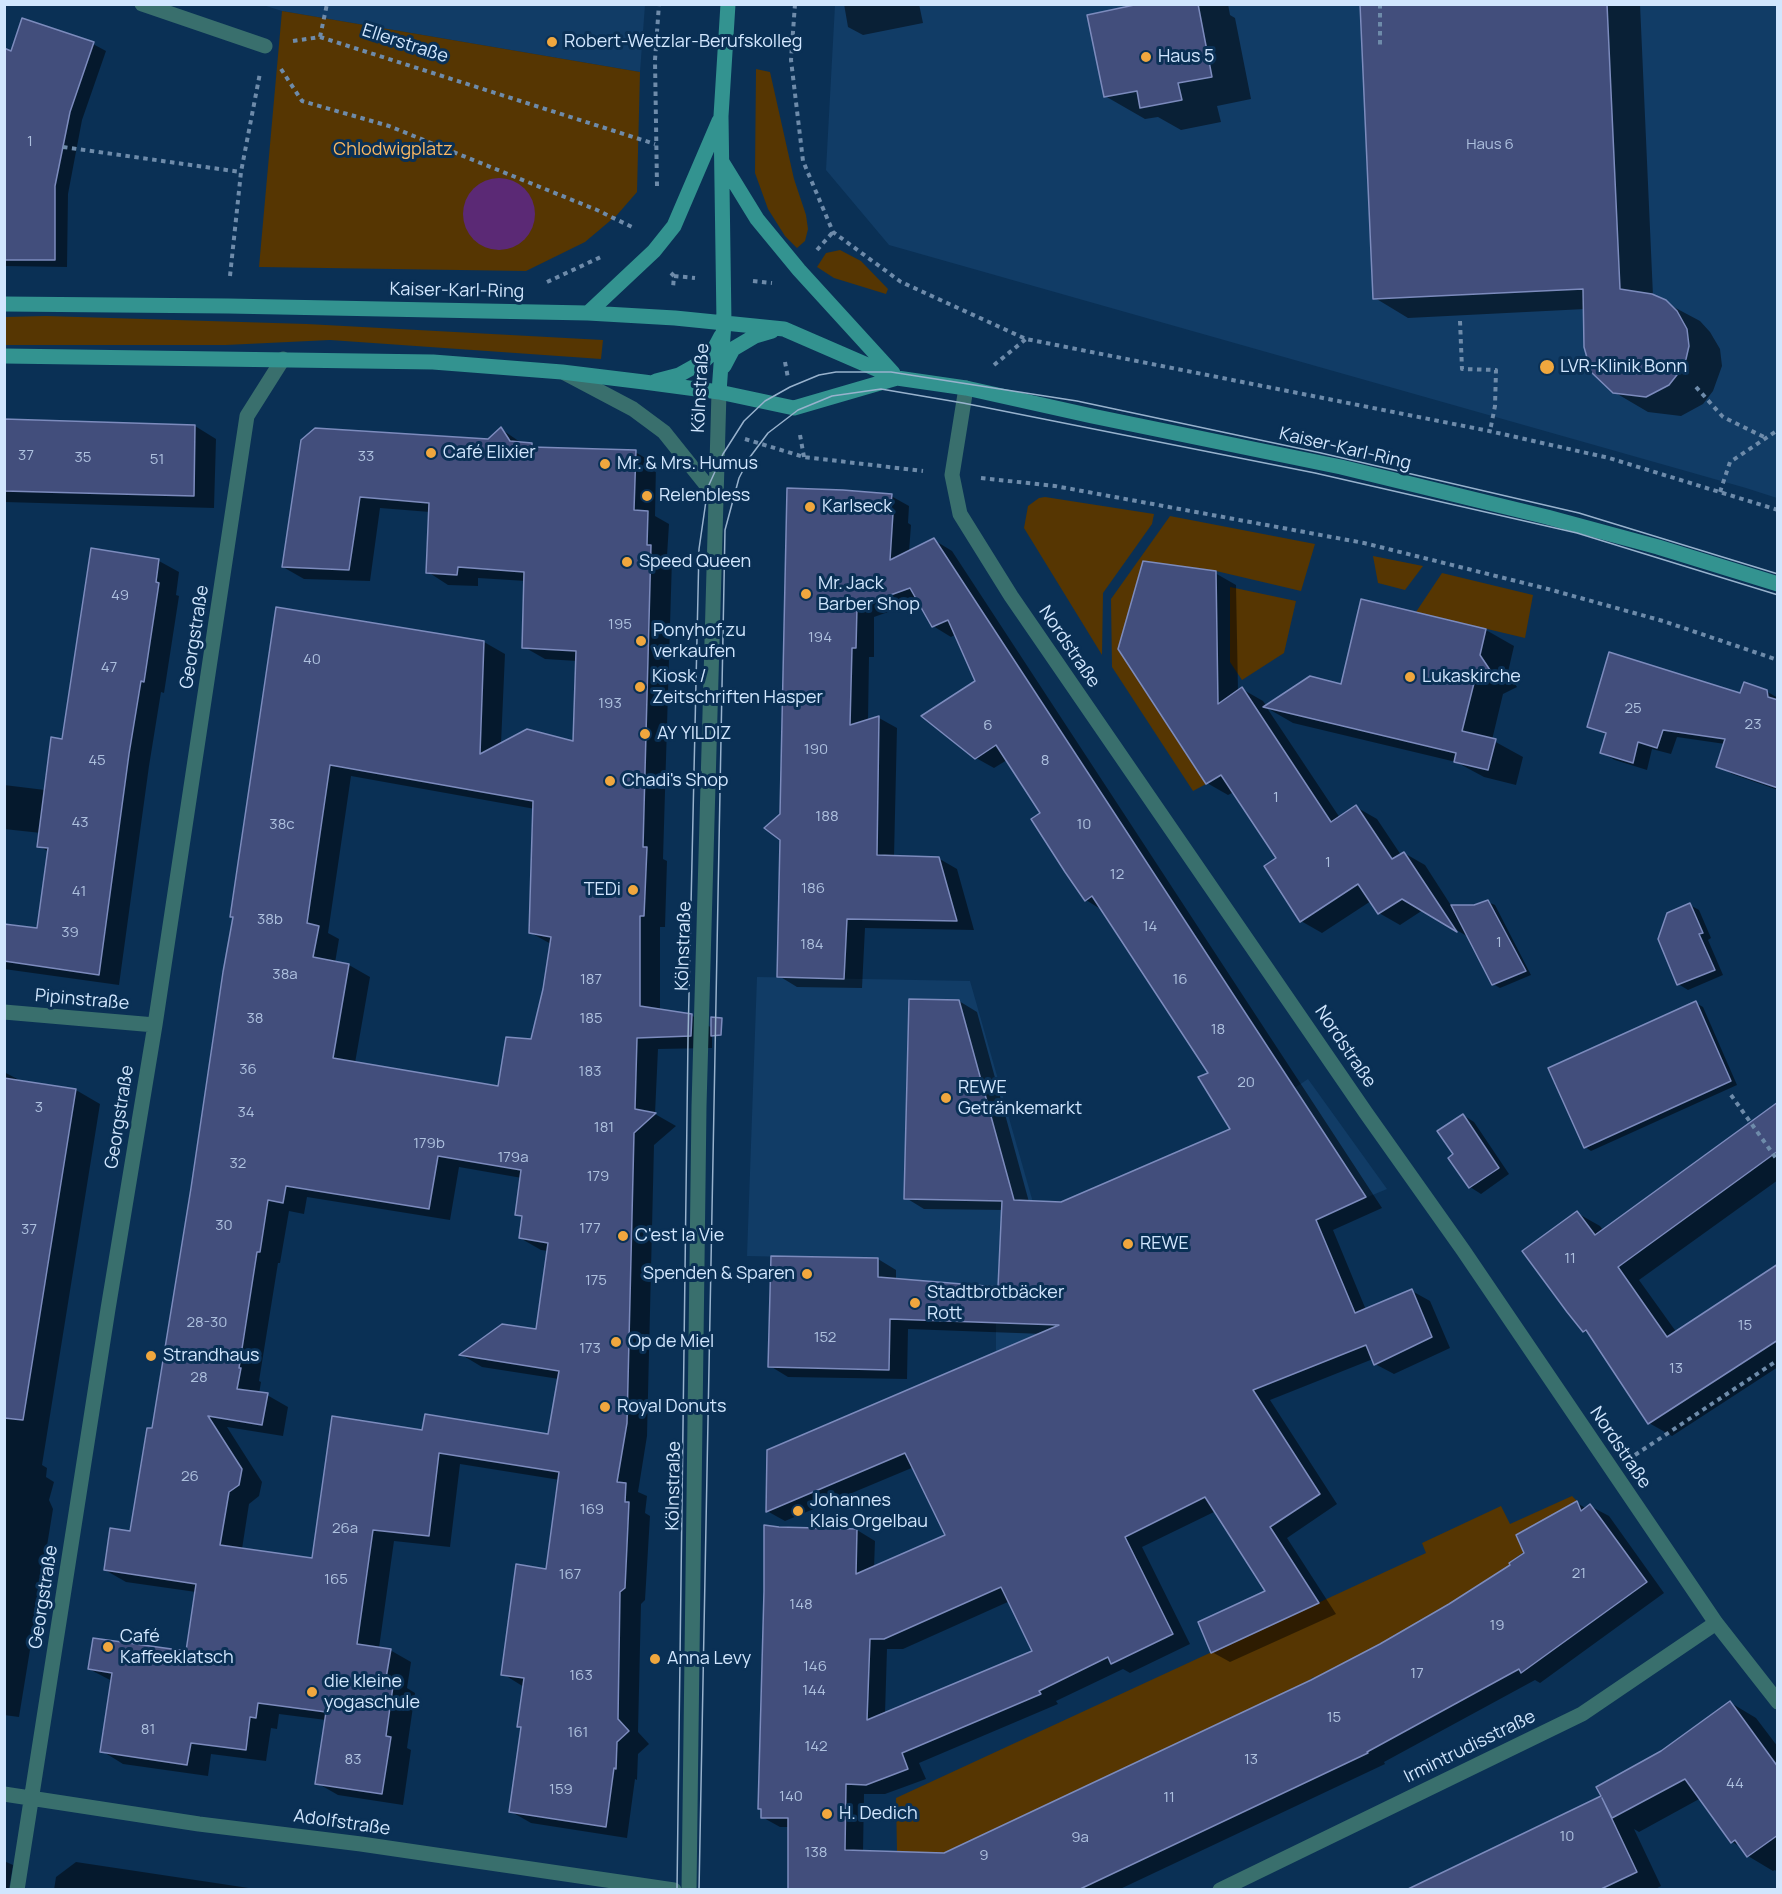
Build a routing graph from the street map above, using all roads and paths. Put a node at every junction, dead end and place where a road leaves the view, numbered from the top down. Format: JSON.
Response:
{"nodes":[{"id":1,"x":142,"y":4,"type":"edge"},
{"id":2,"x":327,"y":4,"type":"edge"},
{"id":3,"x":659,"y":4,"type":"edge"},
{"id":4,"x":728,"y":4,"type":"edge"},
{"id":5,"x":795,"y":4,"type":"edge"},
{"id":6,"x":1380,"y":4,"type":"edge"},
{"id":7,"x":320,"y":37,"type":"junction"},
{"id":8,"x":265,"y":46,"type":"junction"},
{"id":9,"x":1380,"y":46,"type":"dead end"},
{"id":10,"x":721,"y":116,"type":"junction"},
{"id":11,"x":655,"y":144,"type":"junction"},
{"id":12,"x":63,"y":147,"type":"dead end"},
{"id":13,"x":721,"y":162,"type":"junction"},
{"id":14,"x":241,"y":172,"type":"junction"},
{"id":15,"x":654,"y":194,"type":"dead end"},
{"id":16,"x":641,"y":221,"type":"dead end"},
{"id":17,"x":674,"y":276,"type":"dead end"},
{"id":18,"x":691,"y":277,"type":"dead end"},
{"id":19,"x":230,"y":278,"type":"dead end"},
{"id":20,"x":4,"y":304,"type":"edge"},
{"id":21,"x":588,"y":313,"type":"junction"},
{"id":22,"x":1460,"y":321,"type":"dead end"},
{"id":23,"x":724,"y":326,"type":"junction"},
{"id":24,"x":784,"y":330,"type":"junction"},
{"id":25,"x":4,"y":356,"type":"edge"},
{"id":26,"x":785,"y":356,"type":"dead end"},
{"id":27,"x":283,"y":360,"type":"junction"},
{"id":28,"x":562,"y":372,"type":"junction"},
{"id":29,"x":787,"y":374,"type":"dead end"},
{"id":30,"x":897,"y":378,"type":"junction"},
{"id":31,"x":644,"y":382,"type":"junction"},
{"id":32,"x":1696,"y":387,"type":"dead end"},
{"id":33,"x":966,"y":388,"type":"junction"},
{"id":34,"x":719,"y":392,"type":"junction"},
{"id":35,"x":1778,"y":430,"type":"edge"},
{"id":36,"x":1490,"y":431,"type":"junction"},
{"id":37,"x":800,"y":435,"type":"dead end"},
{"id":38,"x":1764,"y":437,"type":"junction"},
{"id":39,"x":773,"y":447,"type":"dead end"},
{"id":40,"x":804,"y":457,"type":"junction"},
{"id":41,"x":952,"y":475,"type":"junction"},
{"id":42,"x":1720,"y":492,"type":"junction"},
{"id":43,"x":716,"y":500,"type":"junction"},
{"id":44,"x":1778,"y":510,"type":"edge"},
{"id":45,"x":1778,"y":584,"type":"edge"},
{"id":46,"x":1778,"y":660,"type":"edge"},
{"id":47,"x":4,"y":1012,"type":"edge"},
{"id":48,"x":156,"y":1025,"type":"junction"},
{"id":49,"x":1731,"y":1095,"type":"dead end"},
{"id":50,"x":1778,"y":1161,"type":"edge"},
{"id":51,"x":1778,"y":1360,"type":"edge"},
{"id":52,"x":1612,"y":1470,"type":"junction"},
{"id":53,"x":1716,"y":1623,"type":"junction"},
{"id":54,"x":1778,"y":1702,"type":"edge"},
{"id":55,"x":4,"y":1794,"type":"edge"},
{"id":56,"x":32,"y":1799,"type":"junction"},
{"id":57,"x":1226,"y":1888,"type":"edge"},
{"id":58,"x":17,"y":1890,"type":"edge"},
{"id":59,"x":674,"y":1890,"type":"edge"},
{"id":60,"x":689,"y":1890,"type":"edge"}],
"edges":[{"from":1,"to":8,"type":"street"},
{"from":2,"to":7,"type":"path"},
{"from":3,"to":11,"type":"path"},
{"from":4,"to":10,"type":"main road","name":"Kölnstraße"},
{"from":5,"to":36,"type":"path"},
{"from":6,"to":9,"type":"path"},
{"from":7,"to":8,"type":"path","name":"Ellerstraße"},
{"from":7,"to":11,"type":"path","name":"Ellerstraße"},
{"from":8,"to":14,"type":"path"},
{"from":8,"to":16,"type":"path"},
{"from":10,"to":13,"type":"main road","name":"Kölnstraße"},
{"from":10,"to":21,"type":"main road"},
{"from":11,"to":15,"type":"path"},
{"from":12,"to":14,"type":"path"},
{"from":13,"to":23,"type":"main road","name":"Kölnstraße"},
{"from":13,"to":30,"type":"main road"},
{"from":14,"to":19,"type":"path"},
{"from":17,"to":18,"type":"path"},
{"from":20,"to":21,"type":"main road","name":"Kaiser-Karl-Ring"},
{"from":21,"to":23,"type":"main road","name":"Kaiser-Karl-Ring"},
{"from":22,"to":36,"type":"path"},
{"from":23,"to":24,"type":"main road","name":"Kaiser-Karl-Ring"},
{"from":23,"to":31,"type":"main road"},
{"from":23,"to":34,"type":"main road","name":"Kölnstraße"},
{"from":24,"to":30,"type":"main road","name":"Kaiser-Karl-Ring"},
{"from":24,"to":34,"type":"main road"},
{"from":25,"to":27,"type":"main road","name":"Kaiser-Karl-Ring"},
{"from":26,"to":29,"type":"path"},
{"from":27,"to":28,"type":"main road","name":"Kaiser-Karl-Ring"},
{"from":27,"to":48,"type":"street","name":"Georgstraße"},
{"from":28,"to":31,"type":"main road","name":"Kaiser-Karl-Ring"},
{"from":28,"to":43,"type":"street"},
{"from":30,"to":33,"type":"main road","name":"Kaiser-Karl-Ring"},
{"from":30,"to":34,"type":"main road","name":"Kaiser-Karl-Ring"},
{"from":31,"to":34,"type":"main road","name":"Kaiser-Karl-Ring"},
{"from":32,"to":38,"type":"path"},
{"from":33,"to":41,"type":"street","name":"Nordstraße"},
{"from":33,"to":45,"type":"main road","name":"Kaiser-Karl-Ring"},
{"from":34,"to":43,"type":"street","name":"Kölnstraße"},
{"from":35,"to":38,"type":"path"},
{"from":36,"to":42,"type":"path"},
{"from":37,"to":40,"type":"path"},
{"from":38,"to":42,"type":"path"},
{"from":39,"to":40,"type":"path"},
{"from":40,"to":41,"type":"path"},
{"from":41,"to":46,"type":"path"},
{"from":41,"to":52,"type":"street","name":"Nordstraße"},
{"from":42,"to":44,"type":"path"},
{"from":43,"to":60,"type":"street","name":"Kölnstraße"},
{"from":47,"to":48,"type":"street","name":"Pipinstraße"},
{"from":48,"to":56,"type":"street","name":"Georgstraße"},
{"from":49,"to":50,"type":"path"},
{"from":51,"to":52,"type":"path"},
{"from":52,"to":53,"type":"street","name":"Nordstraße"},
{"from":53,"to":54,"type":"street","name":"Nordstraße"},
{"from":53,"to":57,"type":"street","name":"Irmintrudisstraße"},
{"from":55,"to":56,"type":"street","name":"Adolfstraße"},
{"from":56,"to":58,"type":"street","name":"Georgstraße"},
{"from":56,"to":59,"type":"street","name":"Adolfstraße"}]}
